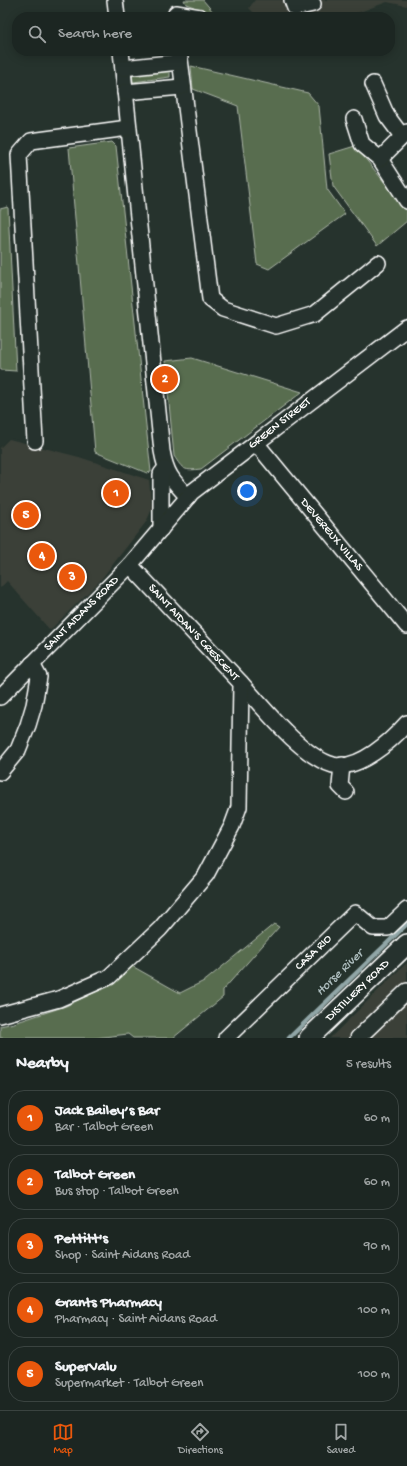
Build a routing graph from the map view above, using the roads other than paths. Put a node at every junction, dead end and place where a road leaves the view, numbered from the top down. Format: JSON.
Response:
{"nodes":[{"id":1,"x":115,"y":0,"type":"edge"},
{"id":2,"x":292,"y":0,"type":"edge"},
{"id":3,"x":313,"y":4,"type":"dead end"},
{"id":4,"x":116,"y":12,"type":"edge"},
{"id":5,"x":122,"y":56,"type":"edge"},
{"id":6,"x":179,"y":56,"type":"edge"},
{"id":7,"x":123,"y":68,"type":"junction"},
{"id":8,"x":373,"y":84,"type":"dead end"},
{"id":9,"x":182,"y":87,"type":"junction"},
{"id":10,"x":125,"y":92,"type":"junction"},
{"id":11,"x":354,"y":119,"type":"dead end"},
{"id":12,"x":128,"y":128,"type":"junction"},
{"id":13,"x":405,"y":134,"type":"edge"},
{"id":14,"x":380,"y":159,"type":"junction"},
{"id":15,"x":407,"y":201,"type":"edge"},
{"id":16,"x":378,"y":262,"type":"dead end"},
{"id":17,"x":407,"y":328,"type":"edge"},
{"id":18,"x":35,"y":441,"type":"dead end"},
{"id":19,"x":256,"y":443,"type":"junction"},
{"id":20,"x":165,"y":469,"type":"junction"},
{"id":21,"x":188,"y":496,"type":"junction"},
{"id":22,"x":161,"y":529,"type":"junction"},
{"id":23,"x":130,"y":565,"type":"junction"},
{"id":24,"x":407,"y":626,"type":"edge"},
{"id":25,"x":32,"y":664,"type":"junction"},
{"id":26,"x":241,"y":683,"type":"junction"},
{"id":27,"x":2,"y":693,"type":"edge"},
{"id":28,"x":407,"y":723,"type":"edge"},
{"id":29,"x":342,"y":765,"type":"junction"},
{"id":30,"x":0,"y":772,"type":"edge"},
{"id":31,"x":346,"y":792,"type":"dead end"},
{"id":32,"x":407,"y":910,"type":"edge"},
{"id":33,"x":406,"y":946,"type":"edge"},
{"id":34,"x":407,"y":991,"type":"edge"},
{"id":35,"x":0,"y":1015,"type":"edge"},
{"id":36,"x":226,"y":1038,"type":"edge"},
{"id":37,"x":309,"y":1038,"type":"edge"},
{"id":38,"x":358,"y":1038,"type":"edge"}],
"edges":[{"from":1,"to":4,"type":"street"},
{"from":2,"to":3,"type":"street"},
{"from":5,"to":7,"type":"street"},
{"from":6,"to":7,"type":"street"},
{"from":6,"to":9,"type":"street"},
{"from":7,"to":10,"type":"street"},
{"from":8,"to":13,"type":"street"},
{"from":9,"to":10,"type":"street"},
{"from":9,"to":16,"type":"street"},
{"from":10,"to":12,"type":"street"},
{"from":11,"to":14,"type":"street"},
{"from":12,"to":18,"type":"street"},
{"from":12,"to":20,"type":"street"},
{"from":13,"to":14,"type":"street"},
{"from":14,"to":15,"type":"street"},
{"from":17,"to":19,"type":"street","name":"GREEN STREET"},
{"from":19,"to":21,"type":"street","name":"GREEN STREET"},
{"from":19,"to":24,"type":"street","name":"DEVEREUX VILLAS"},
{"from":20,"to":21,"type":"street"},
{"from":20,"to":22,"type":"street"},
{"from":21,"to":22,"type":"street","name":"GREEN STREET"},
{"from":22,"to":23,"type":"street","name":"SAINT AIDANS ROAD"},
{"from":23,"to":25,"type":"street","name":"SAINT AIDANS ROAD"},
{"from":23,"to":26,"type":"street","name":"SAINT AIDAN'S CRESCENT"},
{"from":25,"to":27,"type":"street","name":"SAINT AIDANS ROAD"},
{"from":25,"to":30,"type":"street"},
{"from":26,"to":29,"type":"street"},
{"from":26,"to":35,"type":"street","name":"SAINT AIDAN'S CRESCENT"},
{"from":28,"to":29,"type":"street"},
{"from":29,"to":31,"type":"street"},
{"from":32,"to":36,"type":"street","name":"CASA RIO"},
{"from":33,"to":37,"type":"main road","name":"DISTILLERY ROAD"},
{"from":34,"to":38,"type":"street"}]}
